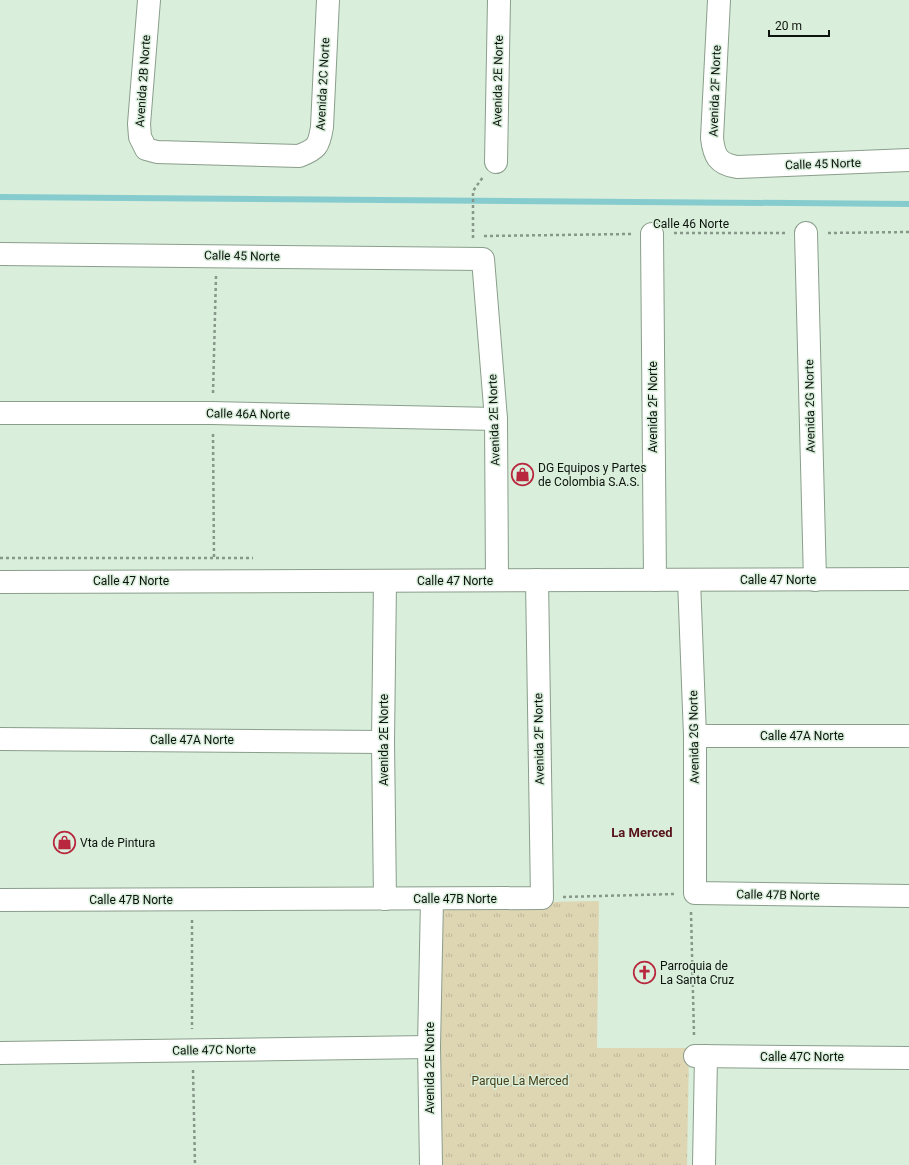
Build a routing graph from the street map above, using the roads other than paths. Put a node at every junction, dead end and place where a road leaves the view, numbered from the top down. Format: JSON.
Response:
{"nodes":[{"id":1,"x":149,"y":0,"type":"edge"},
{"id":2,"x":328,"y":0,"type":"edge"},
{"id":3,"x":499,"y":0,"type":"edge"},
{"id":4,"x":719,"y":0,"type":"edge"},
{"id":5,"x":299,"y":156,"type":"joint"},
{"id":6,"x":909,"y":160,"type":"edge"},
{"id":7,"x":496,"y":162,"type":"dead end"},
{"id":8,"x":737,"y":167,"type":"joint"},
{"id":9,"x":806,"y":233,"type":"road end"},
{"id":10,"x":652,"y":234,"type":"road end"},
{"id":11,"x":0,"y":254,"type":"edge"},
{"id":12,"x":483,"y":259,"type":"joint"},
{"id":13,"x":0,"y":413,"type":"edge"},
{"id":14,"x":496,"y":419,"type":"junction"},
{"id":15,"x":909,"y":579,"type":"edge"},
{"id":16,"x":497,"y":580,"type":"junction"},
{"id":17,"x":537,"y":580,"type":"junction"},
{"id":18,"x":655,"y":580,"type":"junction"},
{"id":19,"x":689,"y":580,"type":"junction"},
{"id":20,"x":815,"y":580,"type":"junction"},
{"id":21,"x":385,"y":581,"type":"junction"},
{"id":22,"x":0,"y":582,"type":"edge"},
{"id":23,"x":695,"y":736,"type":"junction"},
{"id":24,"x":909,"y":736,"type":"edge"},
{"id":25,"x":0,"y":738,"type":"edge"},
{"id":26,"x":383,"y":742,"type":"junction"},
{"id":27,"x":693,"y":893,"type":"joint"},
{"id":28,"x":909,"y":896,"type":"edge"},
{"id":29,"x":542,"y":898,"type":"joint"},
{"id":30,"x":385,"y":899,"type":"junction"},
{"id":31,"x":432,"y":899,"type":"junction"},
{"id":32,"x":0,"y":900,"type":"edge"},
{"id":33,"x":429,"y":1047,"type":"junction"},
{"id":34,"x":0,"y":1053,"type":"edge"},
{"id":35,"x":909,"y":1058,"type":"edge"},
{"id":36,"x":431,"y":1165,"type":"edge"},
{"id":37,"x":704,"y":1165,"type":"edge"}],
"edges":[{"from":1,"to":5,"type":"street","name":"Avenida 2B Norte"},
{"from":2,"to":5,"type":"street","name":"Avenida 2C Norte"},
{"from":3,"to":7,"type":"street","name":"Avenida 2E Norte"},
{"from":4,"to":8,"type":"street","name":"Avenida 2F Norte"},
{"from":6,"to":8,"type":"street","name":"Calle 45 Norte"},
{"from":9,"to":20,"type":"street","name":"Avenida 2G Norte"},
{"from":10,"to":18,"type":"street","name":"Avenida 2F Norte"},
{"from":11,"to":12,"type":"street","name":"Calle 45 Norte"},
{"from":12,"to":14,"type":"street","name":"Avenida 2E Norte"},
{"from":13,"to":14,"type":"street","name":"Calle 46A Norte"},
{"from":14,"to":16,"type":"street","name":"Avenida 2E Norte"},
{"from":15,"to":20,"type":"street","name":"Calle 47 Norte"},
{"from":16,"to":17,"type":"street","name":"Calle 47 Norte"},
{"from":16,"to":21,"type":"street","name":"Calle 47 Norte"},
{"from":17,"to":18,"type":"street","name":"Calle 47 Norte"},
{"from":17,"to":29,"type":"street","name":"Avenida 2F Norte"},
{"from":18,"to":19,"type":"street","name":"Calle 47 Norte"},
{"from":19,"to":20,"type":"street","name":"Calle 47 Norte"},
{"from":19,"to":23,"type":"street","name":"Avenida 2G Norte"},
{"from":21,"to":22,"type":"street","name":"Calle 47 Norte"},
{"from":21,"to":26,"type":"street","name":"Avenida 2E Norte"},
{"from":23,"to":24,"type":"street","name":"Calle 47A Norte"},
{"from":23,"to":27,"type":"street","name":"Avenida 2G Norte"},
{"from":25,"to":26,"type":"street","name":"Calle 47A Norte"},
{"from":26,"to":30,"type":"street","name":"Avenida 2E Norte"},
{"from":27,"to":28,"type":"street","name":"Calle 47B Norte"},
{"from":29,"to":31,"type":"street","name":"Calle 47B Norte"},
{"from":30,"to":31,"type":"street","name":"Calle 47B Norte"},
{"from":30,"to":32,"type":"street","name":"Calle 47B Norte"},
{"from":31,"to":33,"type":"street","name":"Avenida 2E Norte"},
{"from":33,"to":34,"type":"street","name":"Calle 47C Norte"},
{"from":33,"to":36,"type":"street","name":"Avenida 2E Norte"},
{"from":35,"to":37,"type":"street","name":"Calle 47C Norte"}]}
